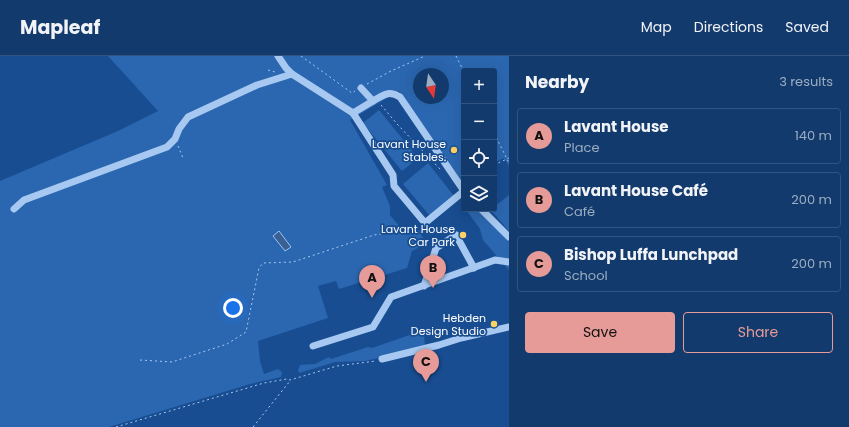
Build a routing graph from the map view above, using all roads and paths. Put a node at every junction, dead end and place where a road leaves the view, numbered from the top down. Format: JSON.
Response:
{"nodes":[{"id":1,"x":278,"y":56,"type":"edge"},
{"id":2,"x":301,"y":56,"type":"edge"},
{"id":3,"x":425,"y":56,"type":"edge"},
{"id":4,"x":456,"y":56,"type":"edge"},
{"id":5,"x":462,"y":68,"type":"edge"},
{"id":6,"x":292,"y":74,"type":"junction"},
{"id":7,"x":361,"y":88,"type":"junction"},
{"id":8,"x":374,"y":100,"type":"junction"},
{"id":9,"x":353,"y":114,"type":"junction"},
{"id":10,"x":175,"y":139,"type":"junction"},
{"id":11,"x":497,"y":139,"type":"edge"},
{"id":12,"x":183,"y":158,"type":"dead end"},
{"id":13,"x":509,"y":158,"type":"edge"},
{"id":14,"x":507,"y":159,"type":"junction"},
{"id":15,"x":509,"y":163,"type":"edge"},
{"id":16,"x":497,"y":164,"type":"edge"},
{"id":17,"x":440,"y":169,"type":"dead end"},
{"id":18,"x":461,"y":187,"type":"edge"},
{"id":19,"x":461,"y":193,"type":"edge"},
{"id":20,"x":14,"y":209,"type":"dead end"},
{"id":21,"x":484,"y":212,"type":"edge"},
{"id":22,"x":425,"y":223,"type":"junction"},
{"id":23,"x":509,"y":237,"type":"edge"},
{"id":24,"x":509,"y":262,"type":"edge"},
{"id":25,"x":474,"y":268,"type":"junction"},
{"id":26,"x":424,"y":286,"type":"junction"},
{"id":27,"x":509,"y":327,"type":"edge"},
{"id":28,"x":313,"y":346,"type":"dead end"},
{"id":29,"x":382,"y":359,"type":"joint"},
{"id":30,"x":140,"y":360,"type":"dead end"},
{"id":31,"x":290,"y":380,"type":"junction"},
{"id":32,"x":116,"y":427,"type":"edge"},
{"id":33,"x":253,"y":427,"type":"edge"}],
"edges":[{"from":1,"to":6,"type":"lane"},
{"from":2,"to":7,"type":"path"},
{"from":3,"to":7,"type":"path"},
{"from":4,"to":5,"type":"path"},
{"from":6,"to":9,"type":"lane"},
{"from":6,"to":10,"type":"lane"},
{"from":7,"to":8,"type":"lane"},
{"from":8,"to":9,"type":"lane"},
{"from":8,"to":17,"type":"path"},
{"from":8,"to":18,"type":"lane"},
{"from":9,"to":22,"type":"lane"},
{"from":10,"to":12,"type":"path"},
{"from":10,"to":20,"type":"lane"},
{"from":11,"to":14,"type":"path"},
{"from":13,"to":14,"type":"path"},
{"from":14,"to":15,"type":"path"},
{"from":14,"to":16,"type":"path"},
{"from":19,"to":22,"type":"lane"},
{"from":21,"to":23,"type":"lane"},
{"from":22,"to":30,"type":"path"},
{"from":24,"to":25,"type":"lane"},
{"from":25,"to":26,"type":"lane"},
{"from":25,"to":26,"type":"lane"},
{"from":26,"to":28,"type":"lane"},
{"from":27,"to":29,"type":"lane"},
{"from":29,"to":31,"type":"path"},
{"from":31,"to":32,"type":"path"},
{"from":31,"to":33,"type":"path"}]}
